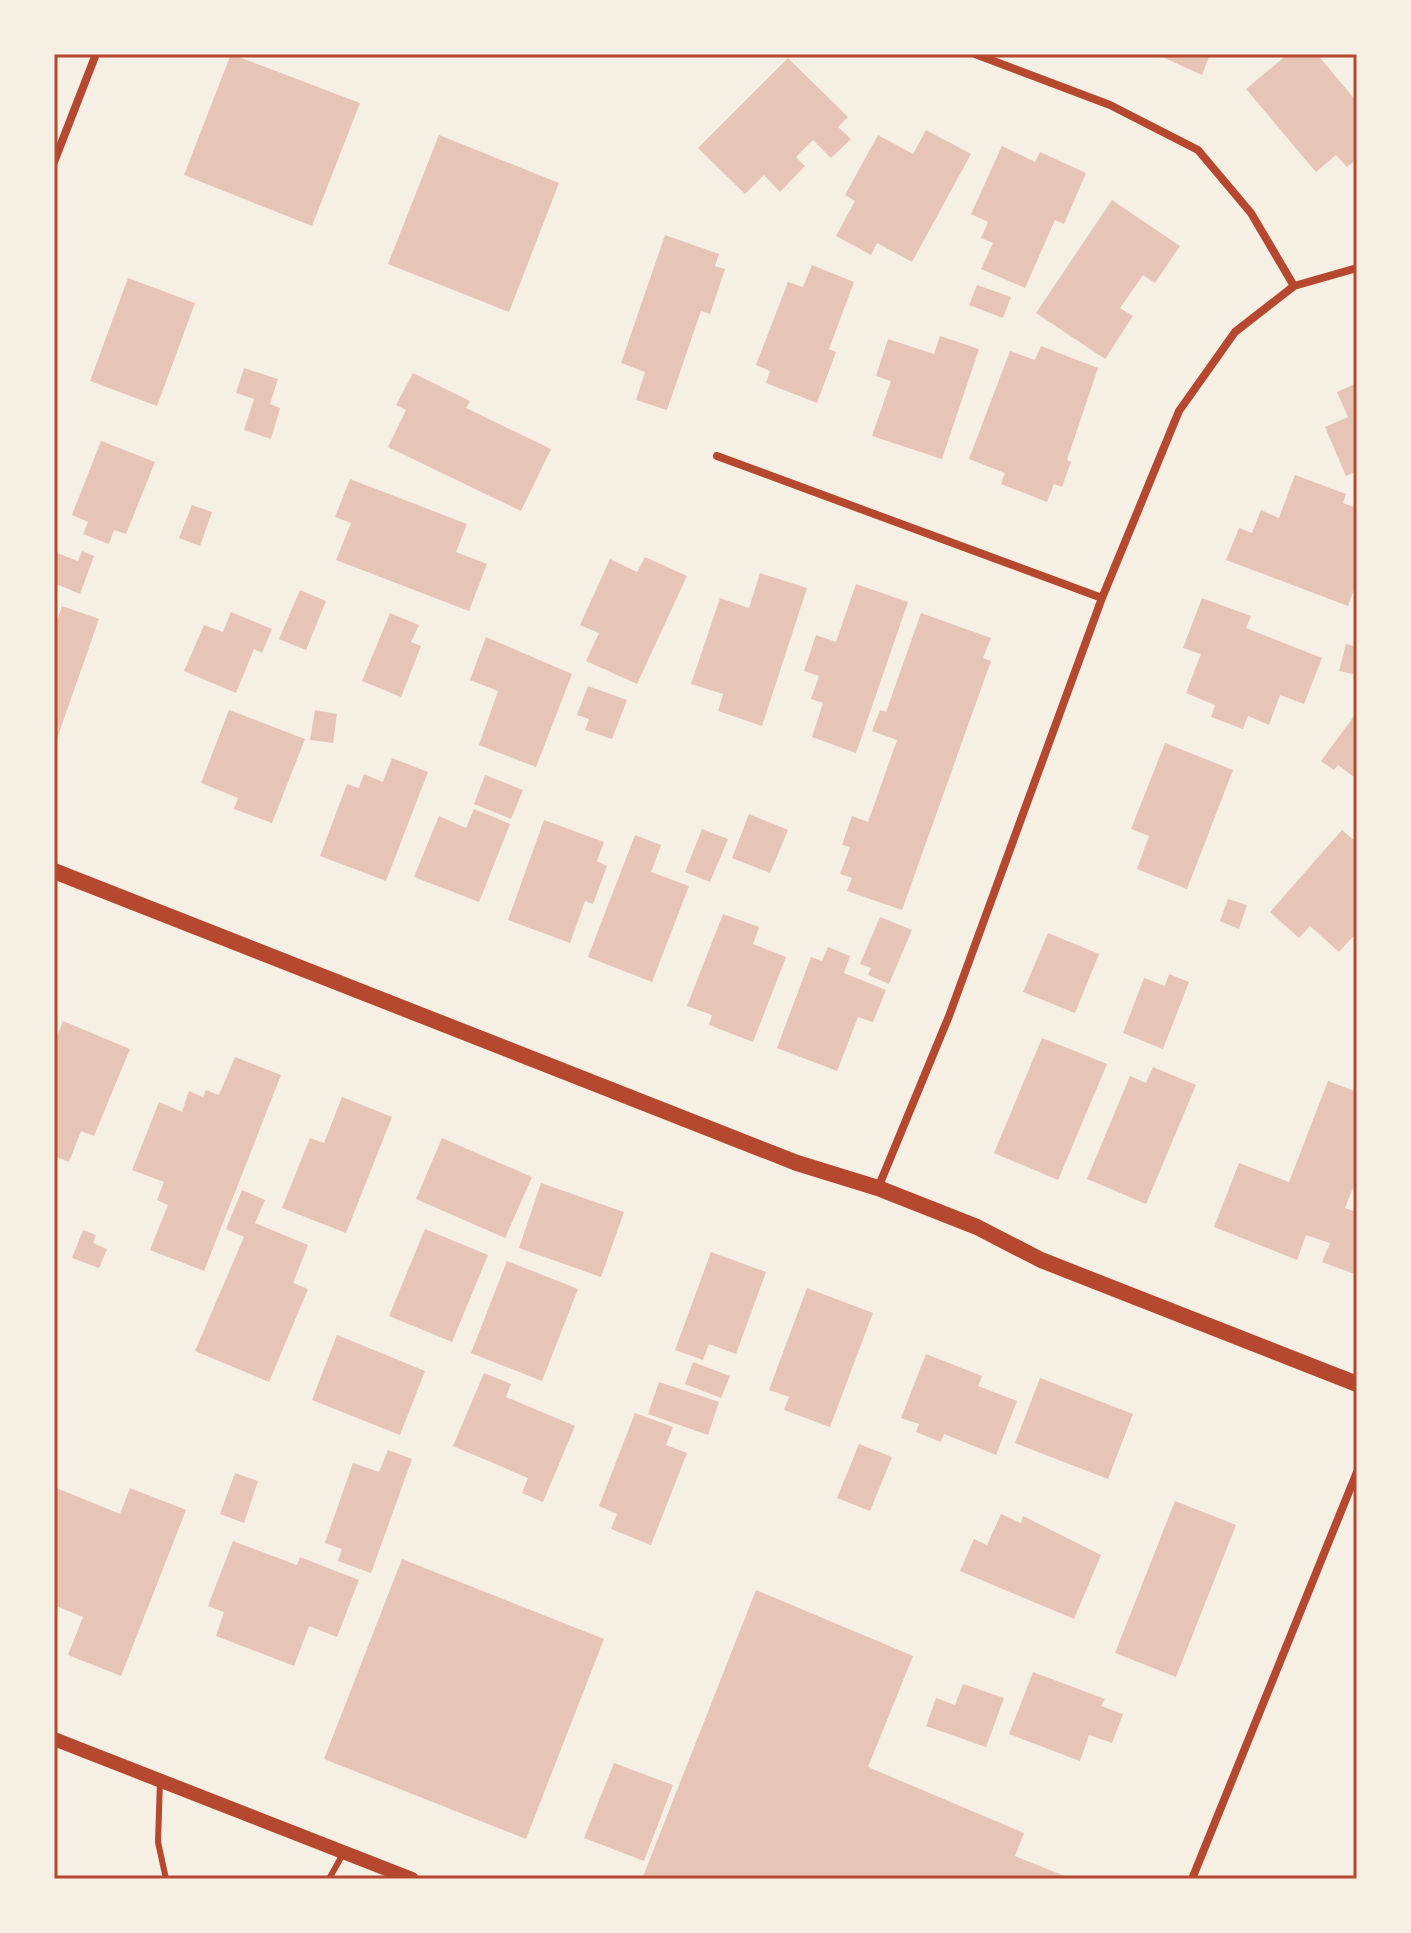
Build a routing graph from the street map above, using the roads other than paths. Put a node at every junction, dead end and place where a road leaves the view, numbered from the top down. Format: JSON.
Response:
{"nodes":[{"id":1,"x":96,"y":54,"type":"edge"},
{"id":2,"x":975,"y":54,"type":"edge"},
{"id":3,"x":54,"y":162,"type":"edge"},
{"id":4,"x":1357,"y":268,"type":"edge"},
{"id":5,"x":1294,"y":286,"type":"junction"},
{"id":6,"x":717,"y":456,"type":"dead end"},
{"id":7,"x":1102,"y":598,"type":"junction"},
{"id":8,"x":54,"y":871,"type":"edge"},
{"id":9,"x":878,"y":1188,"type":"junction"},
{"id":10,"x":1357,"y":1384,"type":"edge"},
{"id":11,"x":1357,"y":1472,"type":"edge"},
{"id":12,"x":54,"y":1739,"type":"edge"},
{"id":13,"x":160,"y":1780,"type":"junction"},
{"id":14,"x":344,"y":1852,"type":"junction"},
{"id":15,"x":166,"y":1879,"type":"edge"},
{"id":16,"x":329,"y":1879,"type":"edge"},
{"id":17,"x":412,"y":1879,"type":"edge"},
{"id":18,"x":1192,"y":1879,"type":"edge"}],
"edges":[{"from":1,"to":3,"type":"street"},
{"from":2,"to":5,"type":"street"},
{"from":4,"to":5,"type":"street"},
{"from":5,"to":7,"type":"street"},
{"from":6,"to":7,"type":"street"},
{"from":7,"to":9,"type":"street"},
{"from":8,"to":9,"type":"main road"},
{"from":9,"to":10,"type":"main road"},
{"from":11,"to":18,"type":"street"},
{"from":12,"to":13,"type":"street"},
{"from":13,"to":14,"type":"street"},
{"from":13,"to":15,"type":"lane"},
{"from":14,"to":16,"type":"lane"},
{"from":14,"to":17,"type":"street"}]}
